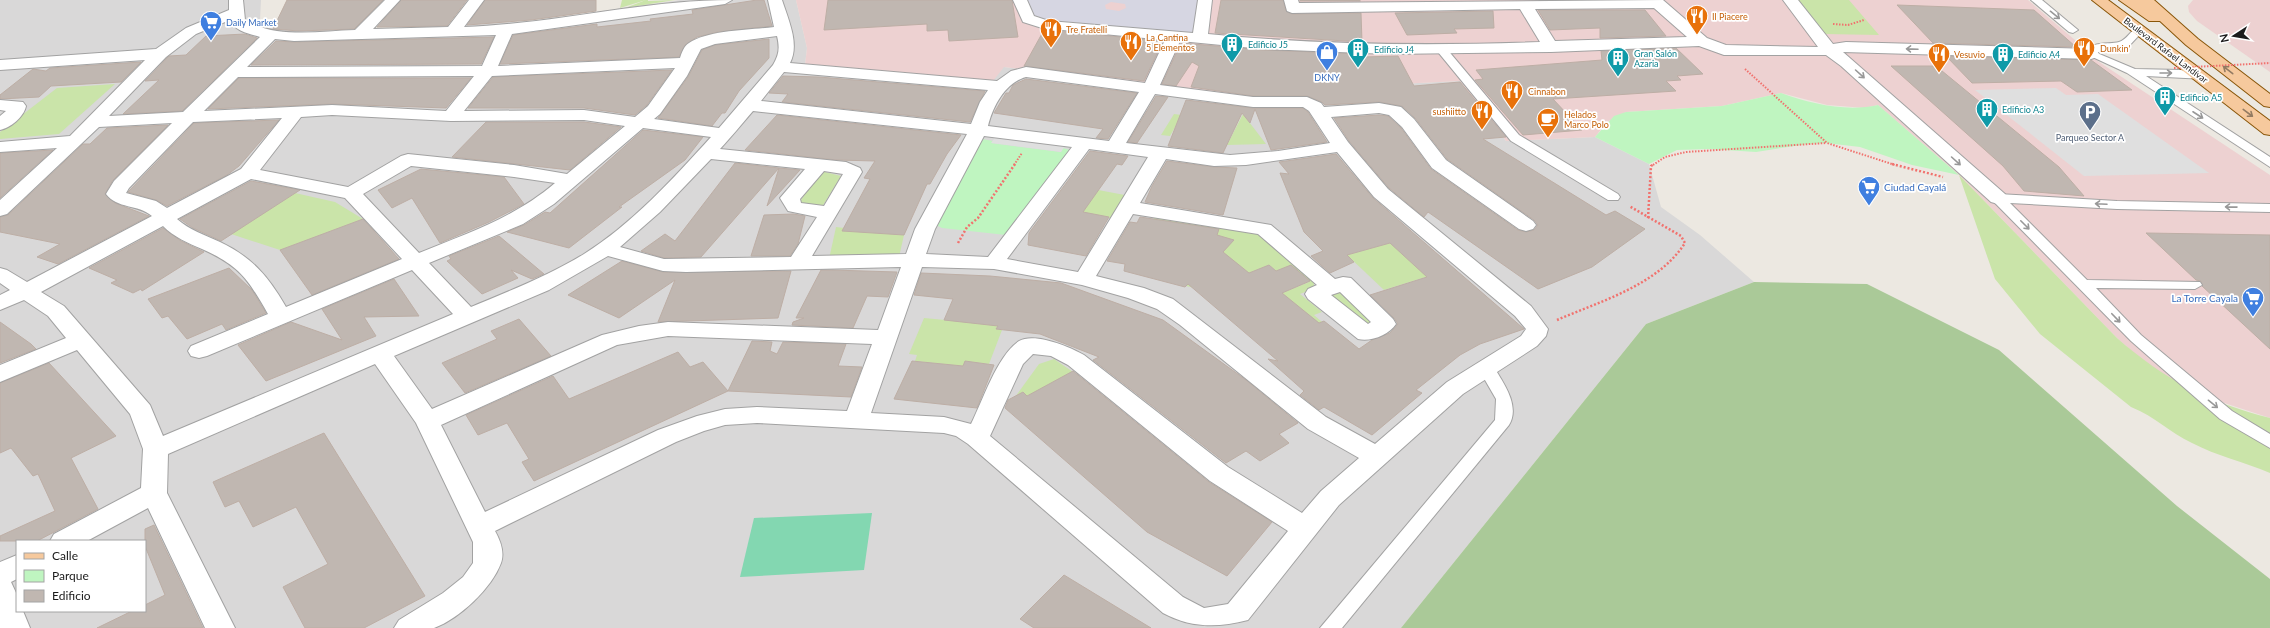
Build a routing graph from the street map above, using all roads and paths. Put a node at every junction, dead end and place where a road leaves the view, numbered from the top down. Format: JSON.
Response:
{"nodes":[{"id":1,"x":393,"y":0,"type":"edge"},
{"id":2,"x":477,"y":0,"type":"edge"},
{"id":3,"x":724,"y":0,"type":"edge"},
{"id":4,"x":775,"y":0,"type":"edge"},
{"id":5,"x":1020,"y":0,"type":"edge"},
{"id":6,"x":1205,"y":0,"type":"edge"},
{"id":7,"x":1291,"y":0,"type":"edge"},
{"id":8,"x":1790,"y":0,"type":"edge"},
{"id":9,"x":2036,"y":0,"type":"edge"},
{"id":10,"x":2099,"y":0,"type":"edge"},
{"id":11,"x":2126,"y":0,"type":"edge"},
{"id":12,"x":2145,"y":0,"type":"edge"},
{"id":13,"x":1523,"y":2,"type":"edge"},
{"id":14,"x":1655,"y":2,"type":"edge"},
{"id":15,"x":1441,"y":3,"type":"edge"},
{"id":16,"x":1374,"y":4,"type":"edge"},
{"id":17,"x":236,"y":6,"type":"edge"},
{"id":18,"x":506,"y":30,"type":"junction"},
{"id":19,"x":2073,"y":30,"type":"dead end"},
{"id":20,"x":2139,"y":30,"type":"junction"},
{"id":21,"x":453,"y":31,"type":"junction"},
{"id":22,"x":783,"y":31,"type":"junction"},
{"id":23,"x":359,"y":34,"type":"junction"},
{"id":24,"x":270,"y":35,"type":"junction"},
{"id":25,"x":1175,"y":35,"type":"junction"},
{"id":26,"x":1200,"y":38,"type":"junction"},
{"id":27,"x":1701,"y":41,"type":"junction"},
{"id":28,"x":2192,"y":42,"type":"junction"},
{"id":29,"x":1551,"y":47,"type":"junction"},
{"id":30,"x":1442,"y":50,"type":"junction"},
{"id":31,"x":1724,"y":50,"type":"junction"},
{"id":32,"x":1829,"y":50,"type":"junction"},
{"id":33,"x":160,"y":54,"type":"junction"},
{"id":34,"x":2091,"y":54,"type":"junction"},
{"id":35,"x":687,"y":63,"type":"junction"},
{"id":36,"x":2270,"y":63,"type":"edge"},
{"id":37,"x":0,"y":64,"type":"edge"},
{"id":38,"x":780,"y":67,"type":"junction"},
{"id":39,"x":2174,"y":68,"type":"dead end"},
{"id":40,"x":488,"y":70,"type":"junction"},
{"id":41,"x":2131,"y":71,"type":"junction"},
{"id":42,"x":234,"y":72,"type":"junction"},
{"id":43,"x":2201,"y":77,"type":"junction"},
{"id":44,"x":1001,"y":86,"type":"junction"},
{"id":45,"x":1151,"y":87,"type":"junction"},
{"id":46,"x":2270,"y":102,"type":"edge"},
{"id":47,"x":0,"y":105,"type":"edge"},
{"id":48,"x":749,"y":105,"type":"junction"},
{"id":49,"x":296,"y":112,"type":"junction"},
{"id":50,"x":1320,"y":113,"type":"junction"},
{"id":51,"x":188,"y":116,"type":"junction"},
{"id":52,"x":451,"y":116,"type":"junction"},
{"id":53,"x":641,"y":121,"type":"junction"},
{"id":54,"x":93,"y":122,"type":"junction"},
{"id":55,"x":0,"y":125,"type":"edge"},
{"id":56,"x":978,"y":130,"type":"junction"},
{"id":57,"x":2270,"y":130,"type":"edge"},
{"id":58,"x":726,"y":134,"type":"junction"},
{"id":59,"x":1033,"y":136,"type":"junction"},
{"id":60,"x":75,"y":141,"type":"junction"},
{"id":61,"x":1084,"y":142,"type":"junction"},
{"id":62,"x":1827,"y":143,"type":"junction"},
{"id":63,"x":1115,"y":146,"type":"junction"},
{"id":64,"x":1341,"y":146,"type":"junction"},
{"id":65,"x":0,"y":147,"type":"edge"},
{"id":66,"x":708,"y":153,"type":"junction"},
{"id":67,"x":1160,"y":153,"type":"junction"},
{"id":68,"x":2270,"y":163,"type":"edge"},
{"id":69,"x":819,"y":165,"type":"junction"},
{"id":70,"x":514,"y":171,"type":"junction"},
{"id":71,"x":248,"y":173,"type":"junction"},
{"id":72,"x":1951,"y":179,"type":"dead end"},
{"id":73,"x":571,"y":180,"type":"junction"},
{"id":74,"x":351,"y":193,"type":"junction"},
{"id":75,"x":1613,"y":197,"type":"joint"},
{"id":76,"x":1998,"y":198,"type":"junction"},
{"id":77,"x":547,"y":200,"type":"junction"},
{"id":78,"x":1127,"y":207,"type":"junction"},
{"id":79,"x":2270,"y":208,"type":"edge"},
{"id":80,"x":0,"y":210,"type":"edge"},
{"id":81,"x":830,"y":212,"type":"junction"},
{"id":82,"x":164,"y":218,"type":"junction"},
{"id":83,"x":1648,"y":218,"type":"junction"},
{"id":84,"x":1526,"y":225,"type":"dead end"},
{"id":85,"x":605,"y":249,"type":"junction"},
{"id":86,"x":914,"y":260,"type":"junction"},
{"id":87,"x":415,"y":261,"type":"junction"},
{"id":88,"x":947,"y":261,"type":"junction"},
{"id":89,"x":798,"y":263,"type":"junction"},
{"id":90,"x":994,"y":263,"type":"junction"},
{"id":91,"x":0,"y":274,"type":"edge"},
{"id":92,"x":1084,"y":279,"type":"junction"},
{"id":93,"x":2082,"y":284,"type":"junction"},
{"id":94,"x":2195,"y":285,"type":"dead end"},
{"id":95,"x":1332,"y":288,"type":"dead end"},
{"id":96,"x":26,"y":291,"type":"junction"},
{"id":97,"x":0,"y":303,"type":"edge"},
{"id":98,"x":280,"y":317,"type":"junction"},
{"id":99,"x":468,"y":317,"type":"junction"},
{"id":100,"x":1537,"y":329,"type":"junction"},
{"id":101,"x":886,"y":337,"type":"junction"},
{"id":102,"x":81,"y":340,"type":"junction"},
{"id":103,"x":199,"y":350,"type":"dead end"},
{"id":104,"x":380,"y":354,"type":"junction"},
{"id":105,"x":1486,"y":368,"type":"junction"},
{"id":106,"x":0,"y":374,"type":"edge"},
{"id":107,"x":426,"y":421,"type":"junction"},
{"id":108,"x":856,"y":421,"type":"junction"},
{"id":109,"x":977,"y":438,"type":"junction"},
{"id":110,"x":2270,"y":442,"type":"edge"},
{"id":111,"x":156,"y":449,"type":"junction"},
{"id":112,"x":1378,"y":457,"type":"junction"},
{"id":113,"x":154,"y":493,"type":"junction"},
{"id":114,"x":480,"y":526,"type":"junction"},
{"id":115,"x":1305,"y":528,"type":"junction"},
{"id":116,"x":66,"y":540,"type":"edge"},
{"id":117,"x":16,"y":567,"type":"edge"},
{"id":118,"x":0,"y":575,"type":"edge"},
{"id":119,"x":0,"y":588,"type":"edge"},
{"id":120,"x":15,"y":628,"type":"edge"},
{"id":121,"x":220,"y":628,"type":"edge"},
{"id":122,"x":409,"y":628,"type":"edge"},
{"id":123,"x":1330,"y":628,"type":"edge"}],
"edges":[{"from":1,"to":23,"type":"street"},
{"from":2,"to":21,"type":"street"},
{"from":3,"to":18,"type":"street"},
{"from":4,"to":22,"type":"street"},
{"from":5,"to":25,"type":"lane"},
{"from":6,"to":26,"type":"street"},
{"from":7,"to":16,"type":"street"},
{"from":8,"to":32,"type":"street"},
{"from":9,"to":19,"type":"lane","one_way":true},
{"from":10,"to":20,"type":"main road","name":"Boulevard Rafael Landívar"},
{"from":11,"to":28,"type":"main road"},
{"from":12,"to":28,"type":"main road"},
{"from":13,"to":14,"type":"street"},
{"from":13,"to":15,"type":"street"},
{"from":13,"to":29,"type":"street"},
{"from":14,"to":27,"type":"street"},
{"from":15,"to":16,"type":"street"},
{"from":17,"to":24,"type":"street"},
{"from":17,"to":33,"type":"street"},
{"from":18,"to":21,"type":"street"},
{"from":18,"to":40,"type":"street"},
{"from":20,"to":34,"type":"lane"},
{"from":20,"to":43,"type":"main road","name":"Boulevard Rafael Landívar"},
{"from":21,"to":23,"type":"street"},
{"from":22,"to":35,"type":"street"},
{"from":22,"to":38,"type":"street"},
{"from":23,"to":24,"type":"street"},
{"from":24,"to":42,"type":"street"},
{"from":25,"to":26,"type":"lane"},
{"from":25,"to":45,"type":"street"},
{"from":26,"to":30,"type":"street"},
{"from":27,"to":29,"type":"street"},
{"from":27,"to":31,"type":"street"},
{"from":46,"to":28,"type":"main road","one_way":true},
{"from":29,"to":30,"type":"street"},
{"from":30,"to":75,"type":"lane"},
{"from":31,"to":32,"type":"street"},
{"from":31,"to":62,"type":"path"},
{"from":34,"to":32,"type":"street","one_way":true},
{"from":32,"to":76,"type":"street","one_way":true},
{"from":33,"to":37,"type":"street"},
{"from":33,"to":54,"type":"street"},
{"from":34,"to":41,"type":"lane"},
{"from":35,"to":40,"type":"street"},
{"from":35,"to":53,"type":"street"},
{"from":36,"to":39,"type":"path","bridge":true},
{"from":38,"to":44,"type":"street"},
{"from":38,"to":48,"type":"street"},
{"from":40,"to":42,"type":"street"},
{"from":40,"to":52,"type":"street"},
{"from":41,"to":43,"type":"lane","one_way":true},
{"from":41,"to":68,"type":"lane","one_way":true},
{"from":42,"to":51,"type":"street"},
{"from":43,"to":57,"type":"main road","name":"Boulevard Rafael Landívar","one_way":true},
{"from":44,"to":45,"type":"street"},
{"from":44,"to":56,"type":"street"},
{"from":45,"to":50,"type":"street"},
{"from":45,"to":63,"type":"street"},
{"from":47,"to":55,"type":"street"},
{"from":48,"to":56,"type":"street"},
{"from":48,"to":58,"type":"street"},
{"from":49,"to":51,"type":"street"},
{"from":49,"to":52,"type":"street"},
{"from":49,"to":71,"type":"street"},
{"from":50,"to":64,"type":"street"},
{"from":50,"to":84,"type":"street"},
{"from":51,"to":54,"type":"street"},
{"from":51,"to":82,"type":"street"},
{"from":52,"to":53,"type":"street"},
{"from":53,"to":58,"type":"street"},
{"from":53,"to":73,"type":"street"},
{"from":54,"to":60,"type":"street"},
{"from":56,"to":59,"type":"street"},
{"from":56,"to":86,"type":"street"},
{"from":58,"to":66,"type":"street"},
{"from":59,"to":61,"type":"street"},
{"from":59,"to":88,"type":"path"},
{"from":60,"to":65,"type":"street"},
{"from":60,"to":80,"type":"street"},
{"from":61,"to":63,"type":"street"},
{"from":61,"to":90,"type":"street"},
{"from":62,"to":72,"type":"path"},
{"from":62,"to":83,"type":"path"},
{"from":63,"to":67,"type":"street"},
{"from":64,"to":67,"type":"street"},
{"from":64,"to":100,"type":"street"},
{"from":66,"to":69,"type":"street"},
{"from":66,"to":85,"type":"street"},
{"from":67,"to":78,"type":"street"},
{"from":69,"to":81,"type":"street"},
{"from":69,"to":81,"type":"street"},
{"from":70,"to":73,"type":"street"},
{"from":70,"to":74,"type":"street"},
{"from":70,"to":77,"type":"street"},
{"from":71,"to":74,"type":"street"},
{"from":71,"to":82,"type":"street"},
{"from":73,"to":77,"type":"street"},
{"from":74,"to":87,"type":"street"},
{"from":75,"to":83,"type":"path"},
{"from":79,"to":76,"type":"lane","one_way":true},
{"from":76,"to":93,"type":"lane","one_way":true},
{"from":77,"to":87,"type":"street"},
{"from":78,"to":92,"type":"street"},
{"from":78,"to":95,"type":"street"},
{"from":81,"to":89,"type":"street"},
{"from":82,"to":96,"type":"street"},
{"from":82,"to":98,"type":"street"},
{"from":83,"to":100,"type":"path"},
{"from":85,"to":89,"type":"street"},
{"from":85,"to":99,"type":"street"},
{"from":86,"to":88,"type":"street"},
{"from":86,"to":89,"type":"street"},
{"from":86,"to":101,"type":"street"},
{"from":87,"to":98,"type":"street"},
{"from":87,"to":99,"type":"street"},
{"from":88,"to":90,"type":"street"},
{"from":90,"to":92,"type":"street"},
{"from":91,"to":96,"type":"street"},
{"from":92,"to":112,"type":"street"},
{"from":93,"to":94,"type":"lane"},
{"from":93,"to":110,"type":"lane","one_way":true},
{"from":96,"to":97,"type":"street"},
{"from":96,"to":102,"type":"street"},
{"from":98,"to":103,"type":"street"},
{"from":99,"to":104,"type":"street"},
{"from":100,"to":105,"type":"street"},
{"from":101,"to":107,"type":"street"},
{"from":101,"to":108,"type":"street"},
{"from":102,"to":106,"type":"street"},
{"from":102,"to":111,"type":"street"},
{"from":104,"to":107,"type":"street"},
{"from":104,"to":111,"type":"street"},
{"from":105,"to":112,"type":"street"},
{"from":105,"to":123,"type":"lane"},
{"from":107,"to":114,"type":"street"},
{"from":108,"to":109,"type":"street"},
{"from":108,"to":114,"type":"street"},
{"from":109,"to":115,"type":"street"},
{"from":109,"to":115,"type":"street"},
{"from":111,"to":113,"type":"street"},
{"from":112,"to":115,"type":"street"},
{"from":113,"to":116,"type":"street"},
{"from":113,"to":121,"type":"street"},
{"from":114,"to":122,"type":"street"},
{"from":117,"to":118,"type":"street"},
{"from":119,"to":120,"type":"street"}]}
